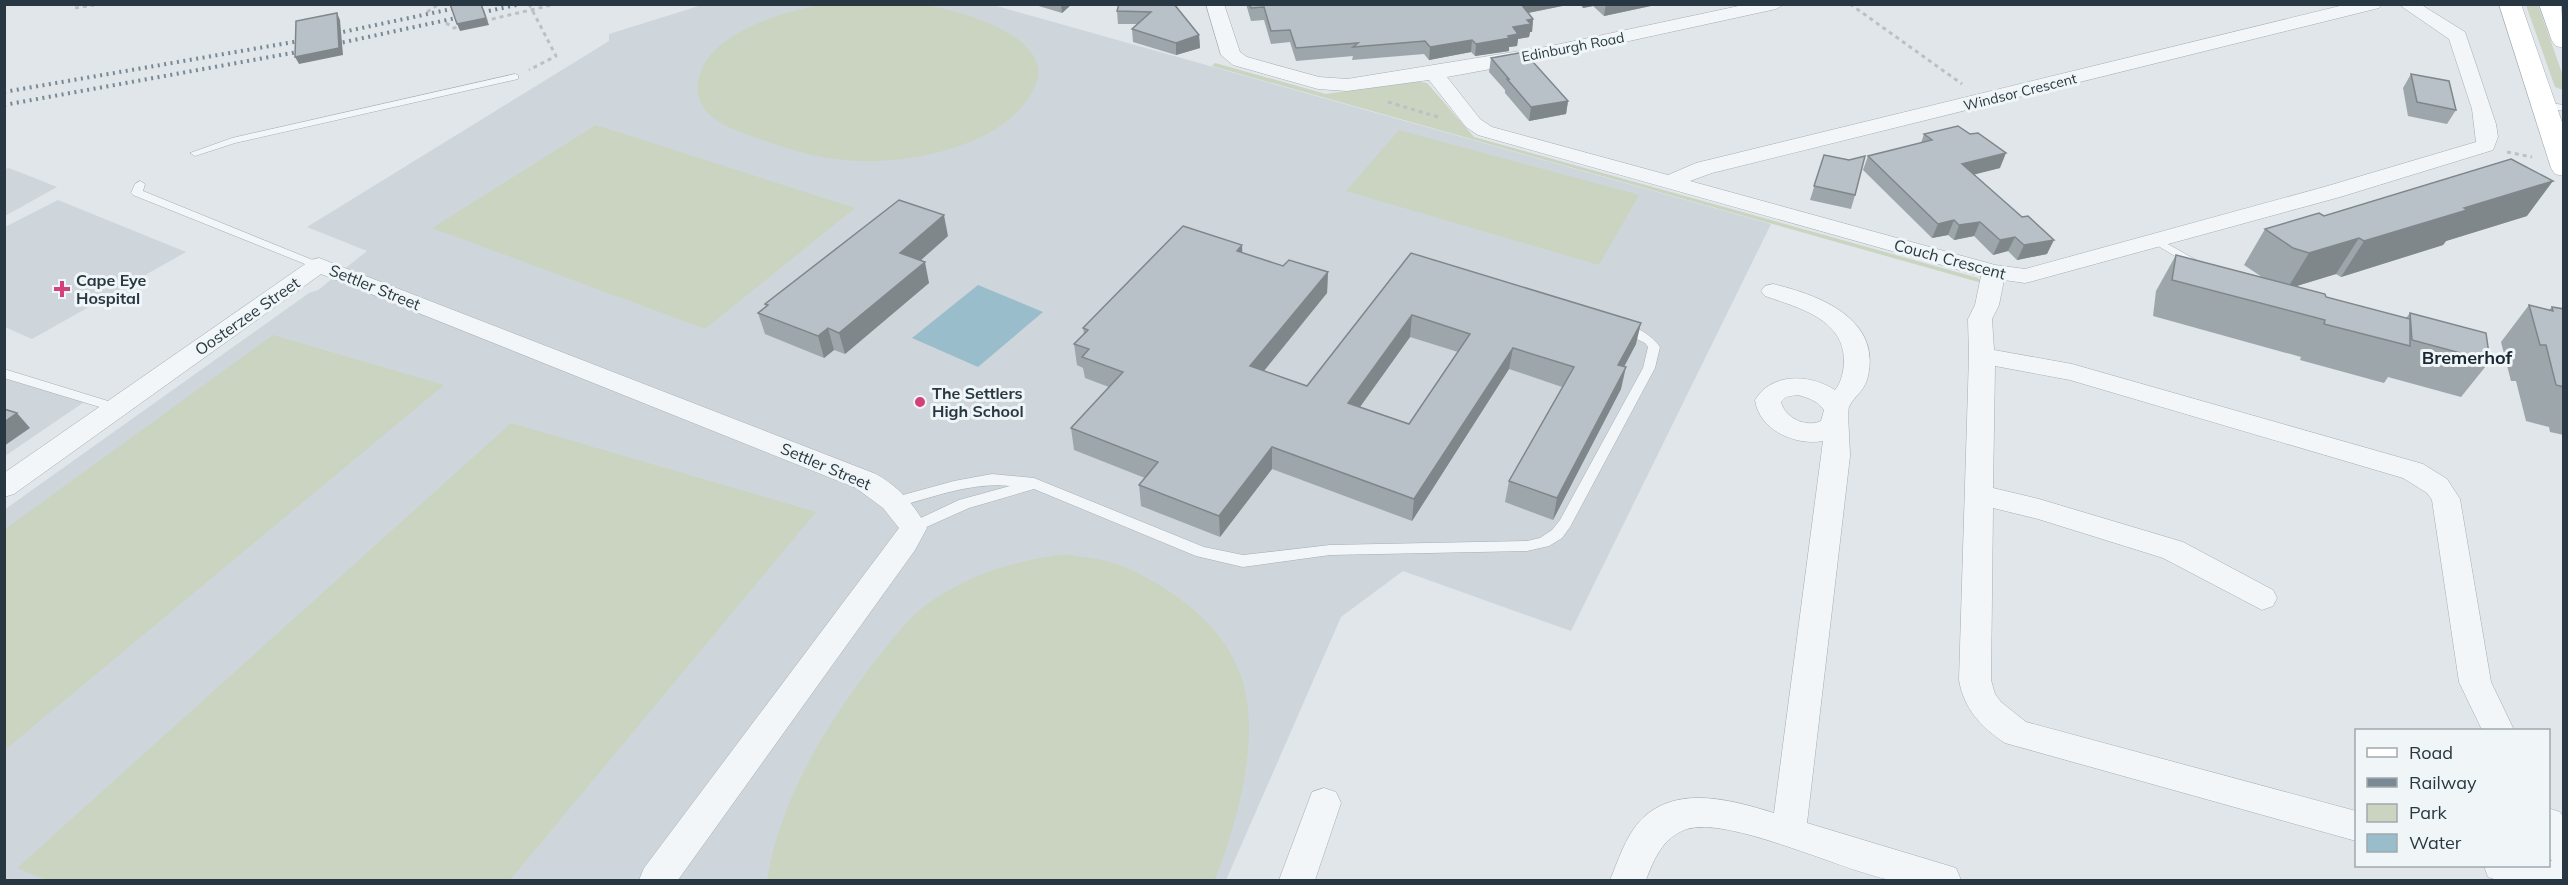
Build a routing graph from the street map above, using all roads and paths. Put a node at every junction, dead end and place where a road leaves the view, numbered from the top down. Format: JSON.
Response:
{"nodes":[{"id":1,"x":100,"y":4,"type":"edge"},
{"id":2,"x":439,"y":4,"type":"edge"},
{"id":3,"x":529,"y":4,"type":"edge"},
{"id":4,"x":556,"y":4,"type":"edge"},
{"id":5,"x":1215,"y":4,"type":"edge"},
{"id":6,"x":1776,"y":4,"type":"edge"},
{"id":7,"x":1850,"y":4,"type":"edge"},
{"id":8,"x":2373,"y":4,"type":"edge"},
{"id":9,"x":2510,"y":4,"type":"edge"},
{"id":10,"x":2550,"y":4,"type":"edge"},
{"id":11,"x":2408,"y":5,"type":"edge"},
{"id":12,"x":75,"y":8,"type":"dead end"},
{"id":13,"x":531,"y":10,"type":"junction"},
{"id":14,"x":427,"y":12,"type":"dead end"},
{"id":15,"x":446,"y":23,"type":"dead end"},
{"id":16,"x":476,"y":23,"type":"edge"},
{"id":17,"x":465,"y":26,"type":"edge"},
{"id":18,"x":2564,"y":41,"type":"edge"},
{"id":19,"x":1434,"y":73,"type":"junction"},
{"id":20,"x":515,"y":77,"type":"joint"},
{"id":21,"x":1986,"y":100,"type":"junction"},
{"id":22,"x":1388,"y":102,"type":"dead end"},
{"id":23,"x":2553,"y":106,"type":"edge"},
{"id":24,"x":1485,"y":131,"type":"junction"},
{"id":25,"x":195,"y":153,"type":"dead end"},
{"id":26,"x":2516,"y":154,"type":"dead end"},
{"id":27,"x":2533,"y":157,"type":"dead end"},
{"id":28,"x":2564,"y":168,"type":"edge"},
{"id":29,"x":1669,"y":182,"type":"junction"},
{"id":30,"x":140,"y":184,"type":"dead end"},
{"id":31,"x":2157,"y":241,"type":"junction"},
{"id":32,"x":319,"y":265,"type":"junction"},
{"id":33,"x":2212,"y":269,"type":"edge"},
{"id":34,"x":1994,"y":272,"type":"junction"},
{"id":35,"x":1773,"y":291,"type":"dead end"},
{"id":36,"x":1606,"y":321,"type":"edge"},
{"id":37,"x":1982,"y":356,"type":"junction"},
{"id":38,"x":4,"y":373,"type":"edge"},
{"id":39,"x":116,"y":408,"type":"junction"},
{"id":40,"x":1836,"y":414,"type":"junction"},
{"id":41,"x":1810,"y":432,"type":"junction"},
{"id":42,"x":1833,"y":465,"type":"junction"},
{"id":43,"x":1034,"y":483,"type":"junction"},
{"id":44,"x":4,"y":487,"type":"edge"},
{"id":45,"x":1979,"y":495,"type":"junction"},
{"id":46,"x":905,"y":515,"type":"junction"},
{"id":47,"x":2262,"y":598,"type":"dead end"},
{"id":48,"x":2498,"y":729,"type":"edge"},
{"id":49,"x":1324,"y":803,"type":"dead end"},
{"id":50,"x":2355,"y":826,"type":"edge"},
{"id":51,"x":2550,"y":826,"type":"edge"},
{"id":52,"x":1789,"y":832,"type":"junction"},
{"id":53,"x":2564,"y":850,"type":"edge"},
{"id":54,"x":2505,"y":867,"type":"edge"},
{"id":55,"x":657,"y":880,"type":"edge"},
{"id":56,"x":1297,"y":880,"type":"edge"},
{"id":57,"x":1628,"y":880,"type":"edge"},
{"id":58,"x":1943,"y":880,"type":"edge"},
{"id":59,"x":2562,"y":880,"type":"edge"}],
"edges":[{"from":1,"to":12,"type":"path"},
{"from":2,"to":14,"type":"path"},
{"from":3,"to":13,"type":"path"},
{"from":4,"to":13,"type":"path"},
{"from":5,"to":19,"type":"street","name":"Edinburgh Road"},
{"from":6,"to":19,"type":"street","name":"Edinburgh Road"},
{"from":7,"to":21,"type":"path"},
{"from":8,"to":21,"type":"street","name":"Windsor Crescent"},
{"from":9,"to":23,"type":"main road"},
{"from":10,"to":18,"type":"main road"},
{"from":11,"to":31,"type":"street","name":"Couch Crescent"},
{"from":13,"to":16,"type":"path"},
{"from":13,"to":20,"type":"path"},
{"from":15,"to":17,"type":"path"},
{"from":19,"to":24,"type":"street","name":"Couch Crescent"},
{"from":20,"to":25,"type":"lane"},
{"from":21,"to":29,"type":"street","name":"Windsor Crescent"},
{"from":22,"to":24,"type":"path"},
{"from":23,"to":28,"type":"main road"},
{"from":24,"to":29,"type":"street","name":"Couch Crescent"},
{"from":26,"to":27,"type":"path"},
{"from":29,"to":34,"type":"street","name":"Couch Crescent"},
{"from":30,"to":32,"type":"lane","name":"Oosterzee Street"},
{"from":31,"to":33,"type":"lane"},
{"from":31,"to":34,"type":"street","name":"Couch Crescent"},
{"from":32,"to":39,"type":"street","name":"Oosterzee Street"},
{"from":32,"to":46,"type":"street","name":"Settler Street"},
{"from":34,"to":37,"type":"street"},
{"from":35,"to":40,"type":"street"},
{"from":36,"to":43,"type":"lane"},
{"from":37,"to":45,"type":"street"},
{"from":37,"to":48,"type":"street"},
{"from":38,"to":39,"type":"lane"},
{"from":39,"to":44,"type":"street","name":"Oosterzee Street"},
{"from":40,"to":41,"type":"street"},
{"from":40,"to":41,"type":"street"},
{"from":40,"to":42,"type":"street"},
{"from":41,"to":42,"type":"street"},
{"from":42,"to":52,"type":"street"},
{"from":43,"to":46,"type":"lane"},
{"from":43,"to":46,"type":"lane"},
{"from":45,"to":47,"type":"street"},
{"from":45,"to":50,"type":"street"},
{"from":46,"to":55,"type":"street"},
{"from":49,"to":56,"type":"street"},
{"from":51,"to":53,"type":"street"},
{"from":52,"to":57,"type":"street"},
{"from":52,"to":58,"type":"street"},
{"from":54,"to":59,"type":"street"}]}
